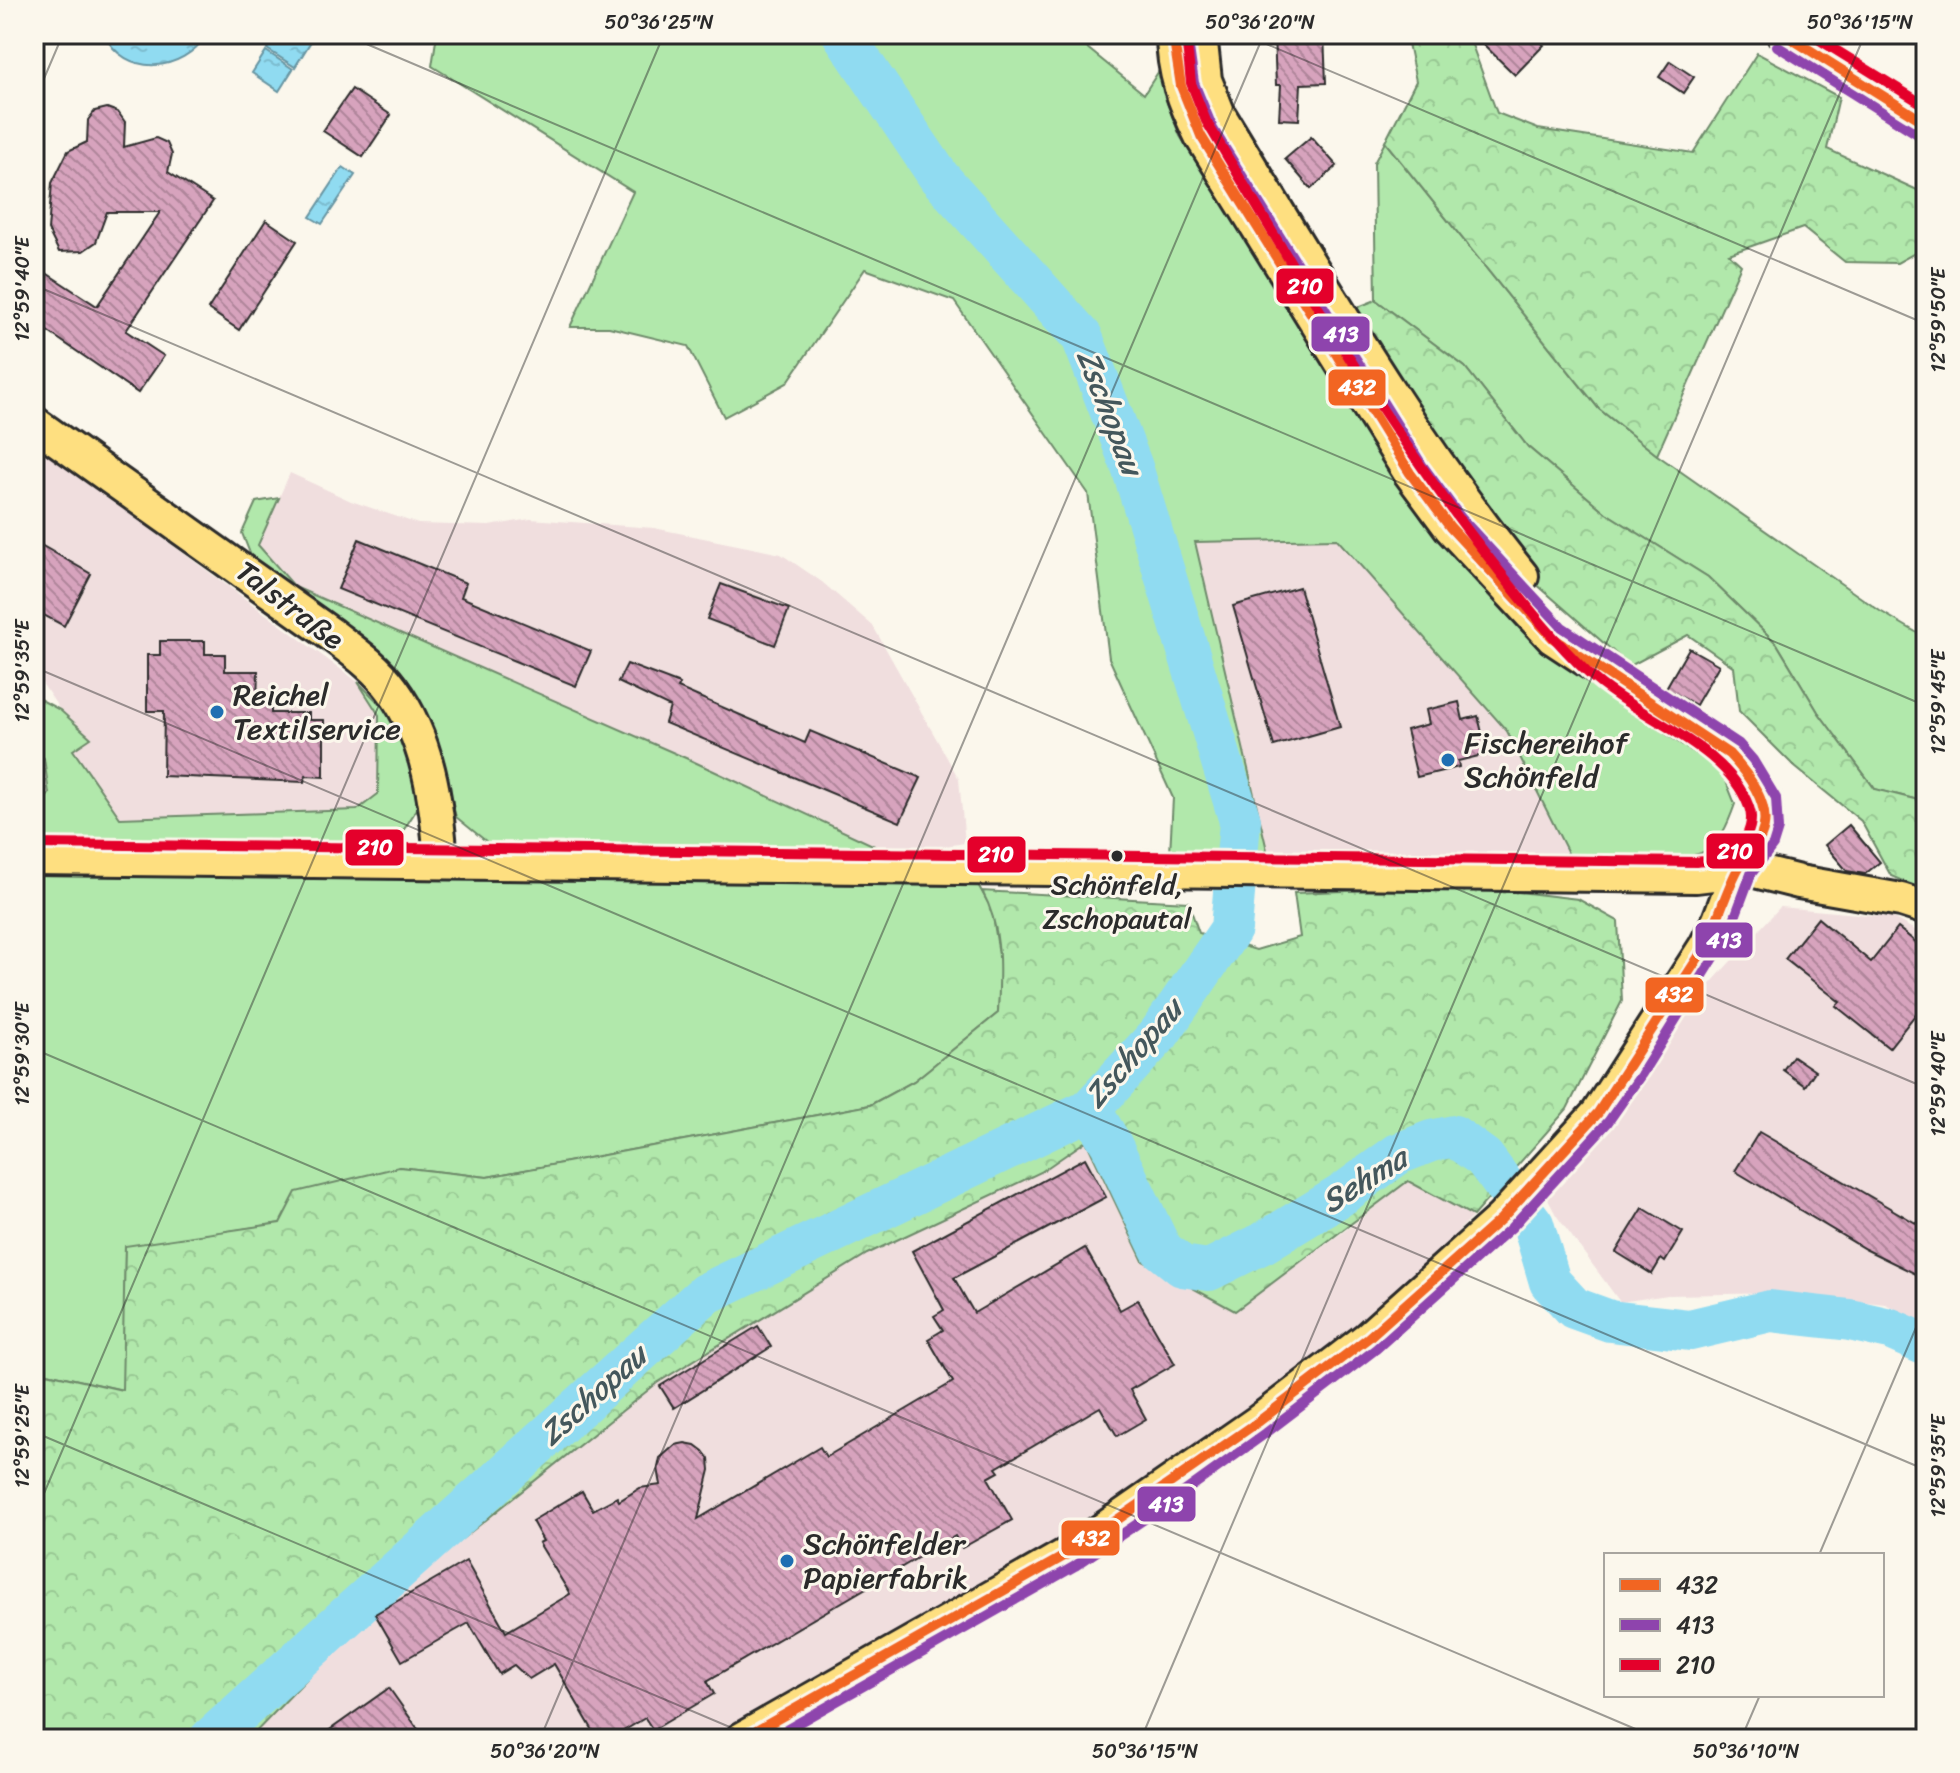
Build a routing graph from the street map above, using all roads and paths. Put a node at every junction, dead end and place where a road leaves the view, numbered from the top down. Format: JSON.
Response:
{"nodes":[{"id":1,"x":1173,"y":34,"type":"edge"},
{"id":2,"x":1200,"y":34,"type":"edge"},
{"id":3,"x":1784,"y":34,"type":"edge"},
{"id":4,"x":1926,"y":123,"type":"edge"},
{"id":5,"x":34,"y":423,"type":"edge"},
{"id":6,"x":1599,"y":667,"type":"junction"},
{"id":7,"x":34,"y":858,"type":"edge"},
{"id":8,"x":441,"y":862,"type":"junction"},
{"id":9,"x":1739,"y":867,"type":"junction"},
{"id":10,"x":1926,"y":908,"type":"edge"},
{"id":11,"x":742,"y":1739,"type":"edge"}],
"edges":[{"from":1,"to":6,"type":"main road"},
{"from":2,"to":6,"type":"main road"},
{"from":3,"to":4,"type":"main road"},
{"from":5,"to":8,"type":"main road","name":"Talstraße"},
{"from":6,"to":9,"type":"main road"},
{"from":7,"to":8,"type":"main road"},
{"from":8,"to":9,"type":"main road"},
{"from":9,"to":10,"type":"main road"},
{"from":9,"to":11,"type":"main road"}]}
